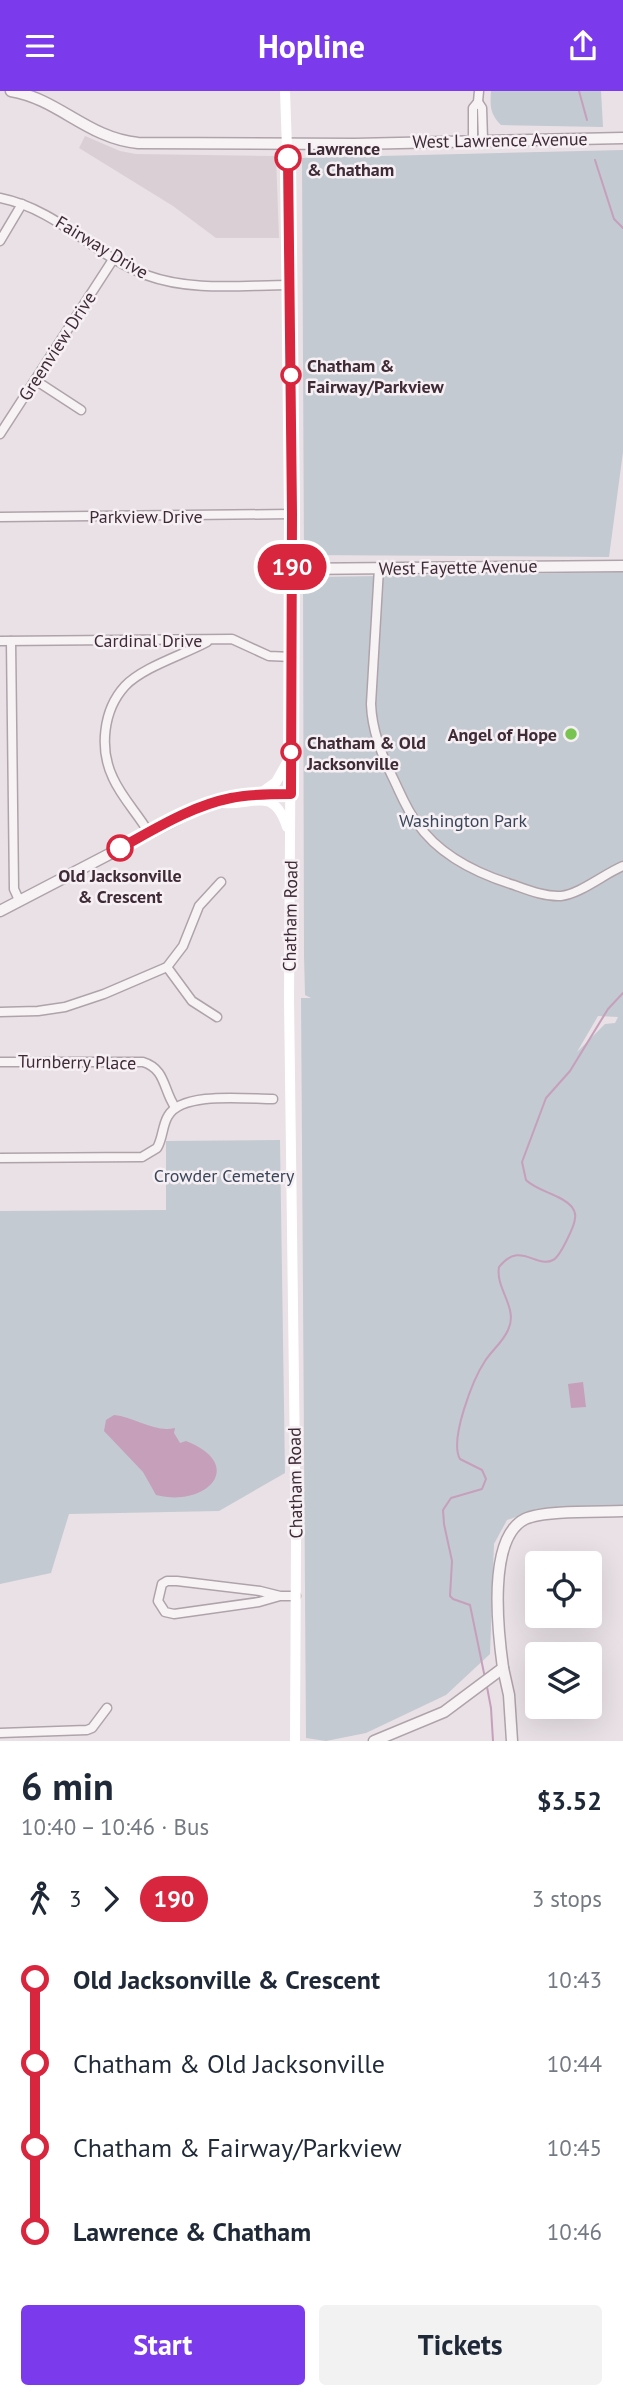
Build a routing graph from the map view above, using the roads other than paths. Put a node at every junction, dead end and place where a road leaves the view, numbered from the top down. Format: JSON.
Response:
{"nodes":[{"id":1,"x":11,"y":91,"type":"edge"},
{"id":2,"x":285,"y":91,"type":"edge"},
{"id":3,"x":479,"y":91,"type":"edge"},
{"id":4,"x":623,"y":138,"type":"edge"},
{"id":5,"x":478,"y":140,"type":"junction"},
{"id":6,"x":287,"y":144,"type":"junction"},
{"id":7,"x":0,"y":198,"type":"edge"},
{"id":8,"x":22,"y":204,"type":"junction"},
{"id":9,"x":0,"y":241,"type":"edge"},
{"id":10,"x":114,"y":258,"type":"junction"},
{"id":11,"x":290,"y":285,"type":"junction"},
{"id":12,"x":35,"y":380,"type":"junction"},
{"id":13,"x":81,"y":410,"type":"dead end"},
{"id":14,"x":0,"y":434,"type":"edge"},
{"id":15,"x":292,"y":514,"type":"junction"},
{"id":16,"x":0,"y":517,"type":"edge"},
{"id":17,"x":623,"y":566,"type":"edge"},
{"id":18,"x":379,"y":568,"type":"junction"},
{"id":19,"x":292,"y":569,"type":"junction"},
{"id":20,"x":209,"y":640,"type":"junction"},
{"id":21,"x":0,"y":641,"type":"edge"},
{"id":22,"x":11,"y":641,"type":"junction"},
{"id":23,"x":292,"y":657,"type":"junction"},
{"id":24,"x":291,"y":753,"type":"junction"},
{"id":25,"x":291,"y":794,"type":"junction"},
{"id":26,"x":258,"y":795,"type":"junction"},
{"id":27,"x":214,"y":803,"type":"junction"},
{"id":28,"x":149,"y":833,"type":"junction"},
{"id":29,"x":291,"y":836,"type":"junction"},
{"id":30,"x":623,"y":866,"type":"edge"},
{"id":31,"x":220,"y":882,"type":"dead end"},
{"id":32,"x":19,"y":900,"type":"junction"},
{"id":33,"x":0,"y":911,"type":"edge"},
{"id":34,"x":167,"y":967,"type":"junction"},
{"id":35,"x":0,"y":1012,"type":"edge"},
{"id":36,"x":217,"y":1017,"type":"dead end"},
{"id":37,"x":0,"y":1062,"type":"edge"},
{"id":38,"x":273,"y":1099,"type":"dead end"},
{"id":39,"x":175,"y":1107,"type":"junction"},
{"id":40,"x":0,"y":1158,"type":"edge"},
{"id":41,"x":623,"y":1511,"type":"edge"},
{"id":42,"x":280,"y":1596,"type":"junction"},
{"id":43,"x":296,"y":1596,"type":"junction"},
{"id":44,"x":503,"y":1668,"type":"junction"},
{"id":45,"x":107,"y":1708,"type":"dead end"},
{"id":46,"x":0,"y":1733,"type":"edge"},
{"id":47,"x":295,"y":1735,"type":"edge"},
{"id":48,"x":301,"y":1741,"type":"edge"},
{"id":49,"x":374,"y":1741,"type":"edge"},
{"id":50,"x":512,"y":1741,"type":"edge"}],
"edges":[{"from":1,"to":6,"type":"street","name":"West Lawrence Avenue"},
{"from":2,"to":6,"type":"main road","name":"Chatham Road"},
{"from":3,"to":5,"type":"street"},
{"from":4,"to":5,"type":"street","name":"West Lawrence Avenue"},
{"from":5,"to":6,"type":"street","name":"West Lawrence Avenue"},
{"from":6,"to":11,"type":"main road","name":"Chatham Road"},
{"from":7,"to":8,"type":"street","name":"Fairway Drive"},
{"from":8,"to":9,"type":"street"},
{"from":8,"to":10,"type":"street","name":"Fairway Drive"},
{"from":10,"to":11,"type":"street","name":"Fairway Drive"},
{"from":10,"to":12,"type":"street","name":"Greenview Drive"},
{"from":11,"to":15,"type":"main road","name":"Chatham Road"},
{"from":12,"to":13,"type":"street"},
{"from":12,"to":14,"type":"street","name":"Greenview Drive"},
{"from":15,"to":16,"type":"street","name":"Parkview Drive"},
{"from":15,"to":19,"type":"main road","name":"Chatham Road"},
{"from":17,"to":18,"type":"street","name":"West Fayette Avenue"},
{"from":18,"to":19,"type":"street","name":"West Fayette Avenue"},
{"from":18,"to":30,"type":"street"},
{"from":19,"to":23,"type":"main road","name":"Chatham Road"},
{"from":20,"to":22,"type":"street","name":"Cardinal Drive"},
{"from":20,"to":23,"type":"street","name":"Cardinal Drive"},
{"from":20,"to":28,"type":"street"},
{"from":21,"to":22,"type":"street","name":"Cardinal Drive"},
{"from":22,"to":32,"type":"street"},
{"from":23,"to":24,"type":"main road","name":"Chatham Road"},
{"from":24,"to":25,"type":"main road","name":"Chatham Road"},
{"from":24,"to":26,"type":"main road"},
{"from":25,"to":26,"type":"street"},
{"from":25,"to":29,"type":"main road","name":"Chatham Road"},
{"from":26,"to":27,"type":"street"},
{"from":27,"to":28,"type":"street"},
{"from":27,"to":29,"type":"main road"},
{"from":28,"to":32,"type":"street"},
{"from":29,"to":43,"type":"main road","name":"Chatham Road"},
{"from":31,"to":34,"type":"street"},
{"from":32,"to":33,"type":"street"},
{"from":34,"to":35,"type":"street"},
{"from":34,"to":36,"type":"street"},
{"from":37,"to":39,"type":"street","name":"Turnberry Place"},
{"from":38,"to":39,"type":"street"},
{"from":39,"to":40,"type":"street"},
{"from":41,"to":44,"type":"street"},
{"from":42,"to":42,"type":"street"},
{"from":42,"to":43,"type":"street"},
{"from":43,"to":47,"type":"main road","name":"Chatham Road"},
{"from":44,"to":49,"type":"street"},
{"from":44,"to":50,"type":"street"},
{"from":45,"to":46,"type":"street"},
{"from":47,"to":48,"type":"main road"}]}
